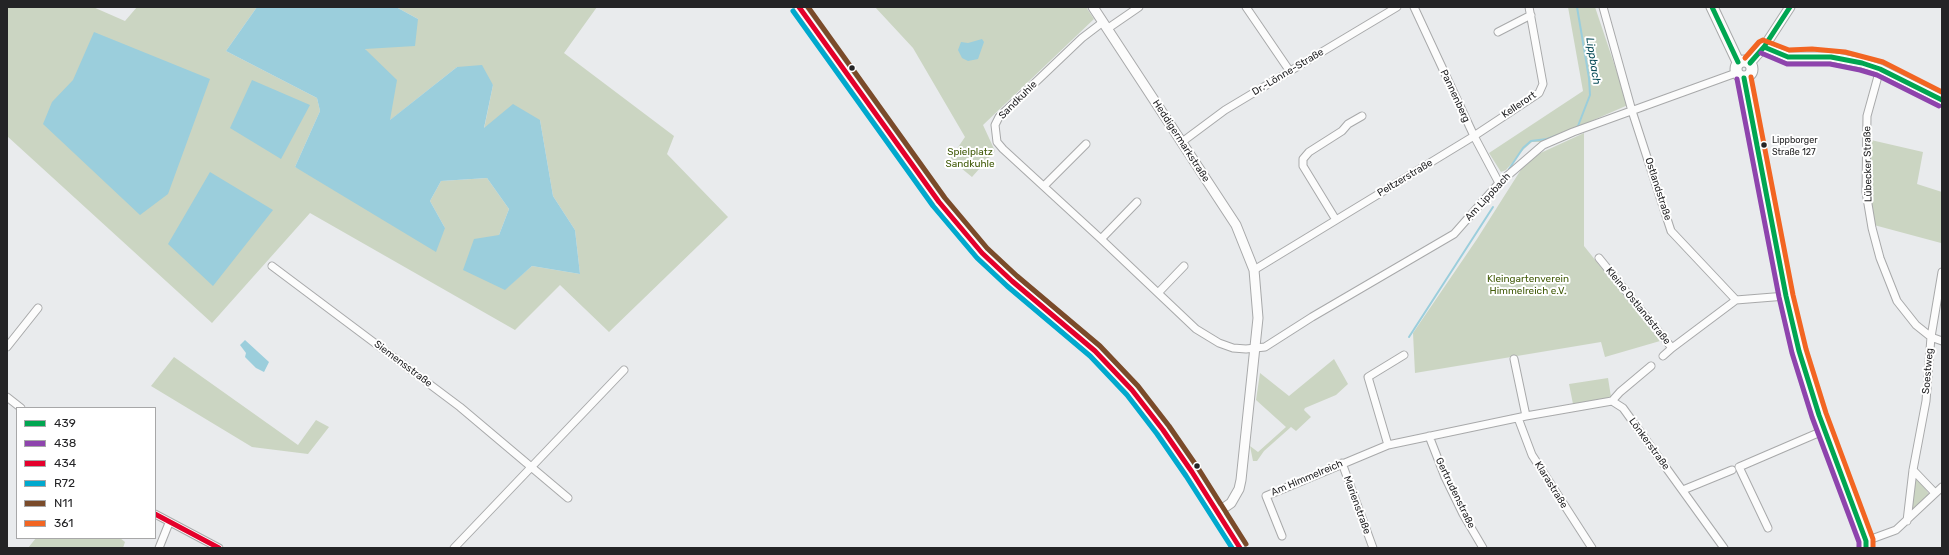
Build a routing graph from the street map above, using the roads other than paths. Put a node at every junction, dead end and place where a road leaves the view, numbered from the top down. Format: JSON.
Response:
{"nodes":[{"id":1,"x":799,"y":7,"type":"edge"},
{"id":2,"x":1093,"y":7,"type":"edge"},
{"id":3,"x":1139,"y":7,"type":"edge"},
{"id":4,"x":1246,"y":7,"type":"edge"},
{"id":5,"x":1397,"y":7,"type":"edge"},
{"id":6,"x":1414,"y":7,"type":"edge"},
{"id":7,"x":1529,"y":7,"type":"edge"},
{"id":8,"x":1603,"y":7,"type":"edge"},
{"id":9,"x":1712,"y":7,"type":"edge"},
{"id":10,"x":1790,"y":7,"type":"edge"},
{"id":11,"x":1531,"y":16,"type":"junction"},
{"id":12,"x":1105,"y":26,"type":"junction"},
{"id":13,"x":1498,"y":32,"type":"dead end"},
{"id":14,"x":1764,"y":48,"type":"junction"},
{"id":15,"x":1750,"y":63,"type":"junction"},
{"id":16,"x":1880,"y":69,"type":"junction"},
{"id":17,"x":1289,"y":70,"type":"junction"},
{"id":18,"x":1739,"y":71,"type":"junction"},
{"id":19,"x":1942,"y":100,"type":"edge"},
{"id":20,"x":1632,"y":111,"type":"junction"},
{"id":21,"x":1362,"y":116,"type":"dead end"},
{"id":22,"x":1474,"y":136,"type":"junction"},
{"id":23,"x":1182,"y":142,"type":"junction"},
{"id":24,"x":1086,"y":144,"type":"dead end"},
{"id":25,"x":1499,"y":183,"type":"junction"},
{"id":26,"x":1044,"y":186,"type":"junction"},
{"id":27,"x":1137,"y":202,"type":"dead end"},
{"id":28,"x":1336,"y":220,"type":"junction"},
{"id":29,"x":1101,"y":239,"type":"junction"},
{"id":30,"x":1599,"y":258,"type":"dead end"},
{"id":31,"x":272,"y":266,"type":"dead end"},
{"id":32,"x":1184,"y":266,"type":"dead end"},
{"id":33,"x":1254,"y":270,"type":"junction"},
{"id":34,"x":1942,"y":272,"type":"edge"},
{"id":35,"x":1158,"y":293,"type":"junction"},
{"id":36,"x":1786,"y":296,"type":"junction"},
{"id":37,"x":1736,"y":300,"type":"junction"},
{"id":38,"x":38,"y":308,"type":"dead end"},
{"id":39,"x":1931,"y":337,"type":"junction"},
{"id":40,"x":1942,"y":341,"type":"edge"},
{"id":41,"x":7,"y":347,"type":"edge"},
{"id":42,"x":1672,"y":348,"type":"junction"},
{"id":43,"x":1255,"y":350,"type":"junction"},
{"id":44,"x":1404,"y":355,"type":"dead end"},
{"id":45,"x":1663,"y":356,"type":"dead end"},
{"id":46,"x":1514,"y":359,"type":"dead end"},
{"id":47,"x":1651,"y":366,"type":"dead end"},
{"id":48,"x":624,"y":370,"type":"dead end"},
{"id":49,"x":7,"y":397,"type":"edge"},
{"id":50,"x":1612,"y":401,"type":"junction"},
{"id":51,"x":20,"y":407,"type":"edge"},
{"id":52,"x":1522,"y":417,"type":"junction"},
{"id":53,"x":1826,"y":430,"type":"junction"},
{"id":54,"x":1429,"y":436,"type":"junction"},
{"id":55,"x":1388,"y":445,"type":"junction"},
{"id":56,"x":1342,"y":463,"type":"junction"},
{"id":57,"x":531,"y":466,"type":"junction"},
{"id":58,"x":1732,"y":470,"type":"dead end"},
{"id":59,"x":1913,"y":470,"type":"junction"},
{"id":60,"x":1942,"y":487,"type":"edge"},
{"id":61,"x":1683,"y":490,"type":"junction"},
{"id":62,"x":1935,"y":493,"type":"junction"},
{"id":63,"x":568,"y":498,"type":"dead end"},
{"id":64,"x":1218,"y":512,"type":"junction"},
{"id":65,"x":156,"y":515,"type":"edge"},
{"id":66,"x":1907,"y":521,"type":"junction"},
{"id":67,"x":169,"y":523,"type":"junction"},
{"id":68,"x":1768,"y":528,"type":"dead end"},
{"id":69,"x":1282,"y":536,"type":"dead end"},
{"id":70,"x":1866,"y":545,"type":"edge"},
{"id":71,"x":159,"y":548,"type":"edge"},
{"id":72,"x":218,"y":548,"type":"edge"},
{"id":73,"x":454,"y":548,"type":"edge"},
{"id":74,"x":1240,"y":548,"type":"edge"},
{"id":75,"x":1373,"y":548,"type":"edge"},
{"id":76,"x":1483,"y":548,"type":"edge"},
{"id":77,"x":1592,"y":548,"type":"edge"},
{"id":78,"x":1724,"y":548,"type":"edge"}],
"edges":[{"from":1,"to":64,"type":"street"},
{"from":2,"to":12,"type":"street","name":"Heddigermarkstraße"},
{"from":3,"to":12,"type":"street","name":"Sandkuhle"},
{"from":4,"to":17,"type":"street"},
{"from":5,"to":17,"type":"street","name":"Dr.-Lönne-Straße"},
{"from":6,"to":22,"type":"street","name":"Pannenberg"},
{"from":7,"to":11,"type":"street","name":"Kellerort"},
{"from":8,"to":20,"type":"street","name":"Ostlandstraße"},
{"from":9,"to":18,"type":"main road"},
{"from":10,"to":14,"type":"street"},
{"from":11,"to":13,"type":"street"},
{"from":11,"to":22,"type":"street","name":"Kellerort"},
{"from":12,"to":23,"type":"street","name":"Heddigermarkstraße"},
{"from":12,"to":26,"type":"street","name":"Sandkuhle"},
{"from":14,"to":15,"type":"street"},
{"from":14,"to":16,"type":"street"},
{"from":15,"to":18,"type":"main road"},
{"from":15,"to":18,"type":"main road"},
{"from":16,"to":19,"type":"street"},
{"from":16,"to":39,"type":"street","name":"Lübecker Straße"},
{"from":17,"to":23,"type":"street","name":"Dr.-Lönne-Straße"},
{"from":18,"to":20,"type":"street","name":"Am Lippbach"},
{"from":18,"to":36,"type":"main road"},
{"from":20,"to":25,"type":"street","name":"Am Lippbach"},
{"from":20,"to":37,"type":"street","name":"Ostlandstraße"},
{"from":21,"to":28,"type":"street"},
{"from":22,"to":25,"type":"street","name":"Pannenberg"},
{"from":22,"to":28,"type":"street","name":"Peltzerstraße"},
{"from":23,"to":33,"type":"street","name":"Heddigermarkstraße"},
{"from":24,"to":26,"type":"street"},
{"from":25,"to":43,"type":"street","name":"Am Lippbach"},
{"from":26,"to":29,"type":"street","name":"Sandkuhle"},
{"from":27,"to":29,"type":"street"},
{"from":28,"to":33,"type":"street","name":"Peltzerstraße"},
{"from":29,"to":35,"type":"street","name":"Sandkuhle"},
{"from":30,"to":42,"type":"street","name":"Kleine Ostlandstraße"},
{"from":31,"to":57,"type":"street","name":"Siemensstraße"},
{"from":32,"to":35,"type":"street"},
{"from":33,"to":43,"type":"street","name":"Heddigermarkstraße"},
{"from":34,"to":39,"type":"street","name":"Soestweg"},
{"from":35,"to":43,"type":"street","name":"Sandkuhle"},
{"from":36,"to":37,"type":"street"},
{"from":36,"to":53,"type":"main road"},
{"from":37,"to":42,"type":"street","name":"Kleine Ostlandstraße"},
{"from":38,"to":41,"type":"street"},
{"from":39,"to":40,"type":"street","name":"Lübecker Straße"},
{"from":39,"to":59,"type":"street","name":"Soestweg"},
{"from":42,"to":45,"type":"street"},
{"from":43,"to":64,"type":"street","name":"Heddigermarkstraße"},
{"from":44,"to":55,"type":"street"},
{"from":46,"to":52,"type":"street"},
{"from":47,"to":50,"type":"street"},
{"from":48,"to":57,"type":"street"},
{"from":49,"to":51,"type":"street"},
{"from":50,"to":52,"type":"street","name":"Am Himmelreich"},
{"from":50,"to":61,"type":"street","name":"Lönkerstraße"},
{"from":52,"to":54,"type":"street","name":"Am Himmelreich"},
{"from":52,"to":77,"type":"street","name":"Klarastraße"},
{"from":53,"to":68,"type":"street"},
{"from":53,"to":70,"type":"main road"},
{"from":54,"to":55,"type":"street","name":"Am Himmelreich"},
{"from":54,"to":76,"type":"street","name":"Gertrudenstraße"},
{"from":55,"to":56,"type":"street","name":"Am Himmelreich"},
{"from":56,"to":69,"type":"street","name":"Am Himmelreich"},
{"from":56,"to":75,"type":"street","name":"Marienstraße"},
{"from":57,"to":63,"type":"street","name":"Siemensstraße"},
{"from":57,"to":73,"type":"street"},
{"from":58,"to":61,"type":"street"},
{"from":59,"to":62,"type":"street"},
{"from":59,"to":66,"type":"street","name":"Soestweg"},
{"from":60,"to":62,"type":"street"},
{"from":61,"to":78,"type":"street","name":"Lönkerstraße"},
{"from":62,"to":66,"type":"street"},
{"from":64,"to":74,"type":"street"},
{"from":65,"to":67,"type":"street"},
{"from":66,"to":70,"type":"street"},
{"from":67,"to":71,"type":"street"},
{"from":67,"to":72,"type":"street"}]}
